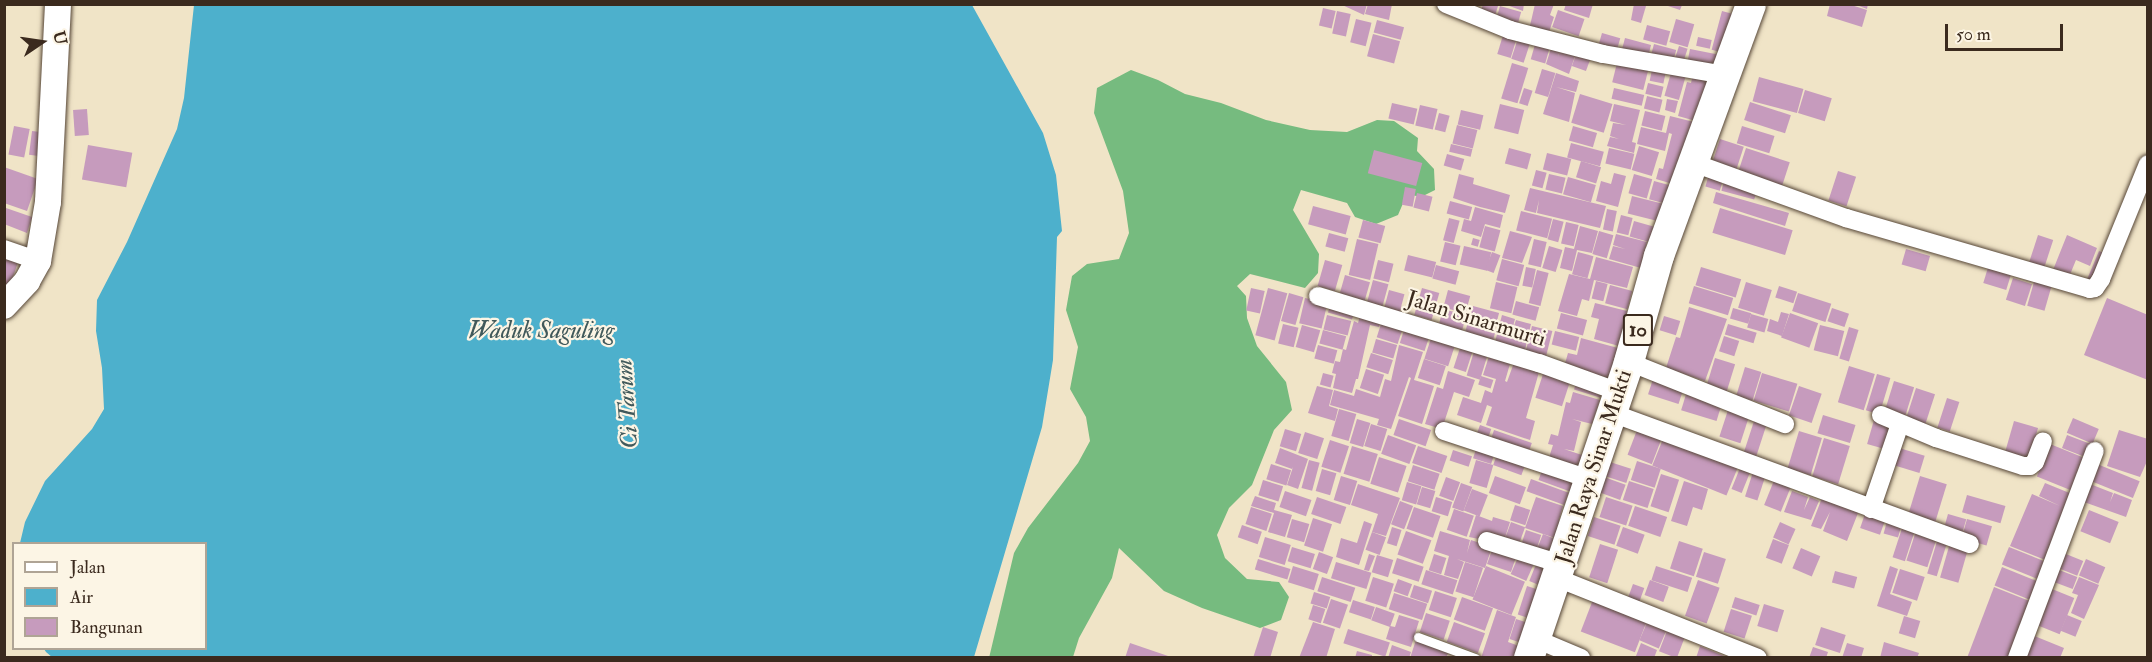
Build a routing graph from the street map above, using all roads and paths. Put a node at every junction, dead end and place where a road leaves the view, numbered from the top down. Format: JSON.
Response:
{"nodes":[{"id":1,"x":58,"y":4,"type":"edge"},
{"id":2,"x":1446,"y":4,"type":"edge"},
{"id":3,"x":1751,"y":4,"type":"edge"},
{"id":4,"x":1724,"y":75,"type":"junction"},
{"id":5,"x":1694,"y":163,"type":"junction"},
{"id":6,"x":2148,"y":164,"type":"edge"},
{"id":7,"x":4,"y":249,"type":"edge"},
{"id":8,"x":38,"y":261,"type":"junction"},
{"id":9,"x":1318,"y":296,"type":"dead end"},
{"id":10,"x":4,"y":306,"type":"edge"},
{"id":11,"x":1629,"y":362,"type":"junction"},
{"id":12,"x":1616,"y":402,"type":"junction"},
{"id":13,"x":1881,"y":416,"type":"dead end"},
{"id":14,"x":1785,"y":424,"type":"dead end"},
{"id":15,"x":1900,"y":424,"type":"junction"},
{"id":16,"x":1444,"y":431,"type":"dead end"},
{"id":17,"x":2043,"y":441,"type":"dead end"},
{"id":18,"x":2095,"y":451,"type":"dead end"},
{"id":19,"x":1589,"y":479,"type":"junction"},
{"id":20,"x":1871,"y":509,"type":"junction"},
{"id":21,"x":1487,"y":541,"type":"dead end"},
{"id":22,"x":1970,"y":544,"type":"dead end"},
{"id":23,"x":1559,"y":571,"type":"junction"},
{"id":24,"x":1418,"y":637,"type":"dead end"},
{"id":25,"x":1533,"y":648,"type":"edge"},
{"id":26,"x":1474,"y":657,"type":"edge"},
{"id":27,"x":1581,"y":657,"type":"edge"},
{"id":28,"x":1758,"y":657,"type":"edge"},
{"id":29,"x":2017,"y":657,"type":"edge"}],
"edges":[{"from":1,"to":8,"type":"main road"},
{"from":2,"to":4,"type":"street"},
{"from":3,"to":4,"type":"highway","name":"Jalan Raya Sinar Mukti","number":"10"},
{"from":4,"to":5,"type":"highway","name":"Jalan Raya Sinar Mukti","number":"10"},
{"from":5,"to":6,"type":"street"},
{"from":5,"to":11,"type":"highway","name":"Jalan Raya Sinar Mukti","number":"10"},
{"from":7,"to":8,"type":"street"},
{"from":8,"to":10,"type":"main road"},
{"from":9,"to":12,"type":"street","name":"Jalan Sinarmurti"},
{"from":11,"to":12,"type":"highway","name":"Jalan Raya Sinar Mukti","number":"10"},
{"from":11,"to":14,"type":"street"},
{"from":12,"to":19,"type":"highway","name":"Jalan Raya Sinar Mukti","number":"10"},
{"from":12,"to":20,"type":"street","name":"Jalan Sinarmurti"},
{"from":13,"to":15,"type":"street"},
{"from":15,"to":17,"type":"street"},
{"from":15,"to":20,"type":"street"},
{"from":16,"to":19,"type":"street"},
{"from":18,"to":29,"type":"street"},
{"from":19,"to":23,"type":"highway","name":"Jalan Raya Sinar Mukti","number":"10"},
{"from":20,"to":22,"type":"street","name":"Jalan Sinarmurti"},
{"from":21,"to":23,"type":"street"},
{"from":23,"to":25,"type":"highway","name":"Jalan Raya Sinar Mukti","number":"10"},
{"from":23,"to":28,"type":"street"},
{"from":24,"to":26,"type":"lane"},
{"from":25,"to":27,"type":"street"}]}
